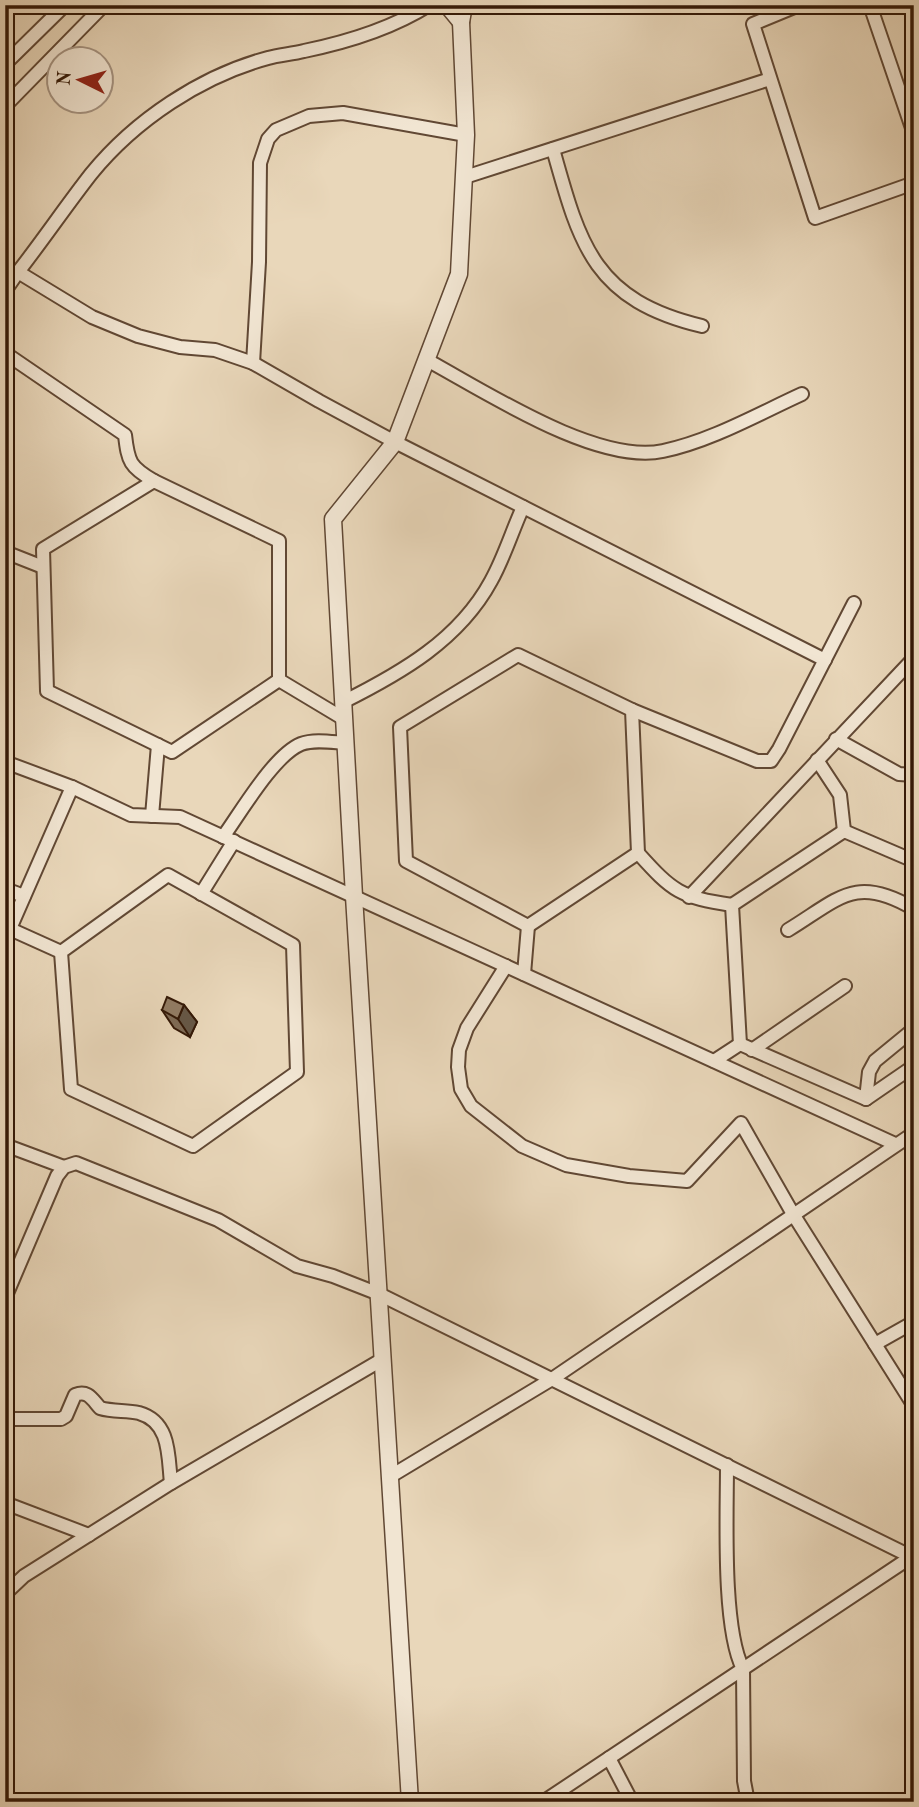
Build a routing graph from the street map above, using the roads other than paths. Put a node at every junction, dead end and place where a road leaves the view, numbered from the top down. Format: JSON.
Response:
{"nodes":[{"id":1,"x":65,"y":5,"type":"edge"},
{"id":2,"x":104,"y":5,"type":"edge"},
{"id":3,"x":429,"y":5,"type":"edge"},
{"id":4,"x":447,"y":5,"type":"edge"},
{"id":5,"x":464,"y":5,"type":"edge"},
{"id":6,"x":799,"y":5,"type":"edge"},
{"id":7,"x":870,"y":5,"type":"edge"},
{"id":8,"x":461,"y":22,"type":"junction"},
{"id":9,"x":5,"y":64,"type":"edge"},
{"id":10,"x":770,"y":79,"type":"junction"},
{"id":11,"x":5,"y":106,"type":"edge"},
{"id":12,"x":914,"y":134,"type":"edge"},
{"id":13,"x":466,"y":135,"type":"junction"},
{"id":14,"x":553,"y":149,"type":"junction"},
{"id":15,"x":465,"y":177,"type":"junction"},
{"id":16,"x":914,"y":183,"type":"edge"},
{"id":17,"x":18,"y":272,"type":"junction"},
{"id":18,"x":5,"y":290,"type":"edge"},
{"id":19,"x":702,"y":326,"type":"dead end"},
{"id":20,"x":5,"y":353,"type":"edge"},
{"id":21,"x":427,"y":360,"type":"junction"},
{"id":22,"x":253,"y":363,"type":"junction"},
{"id":23,"x":802,"y":394,"type":"dead end"},
{"id":24,"x":396,"y":442,"type":"junction"},
{"id":25,"x":154,"y":481,"type":"junction"},
{"id":26,"x":523,"y":507,"type":"junction"},
{"id":27,"x":5,"y":552,"type":"edge"},
{"id":28,"x":43,"y":567,"type":"junction"},
{"id":29,"x":854,"y":603,"type":"dead end"},
{"id":30,"x":914,"y":658,"type":"edge"},
{"id":31,"x":825,"y":660,"type":"junction"},
{"id":32,"x":279,"y":680,"type":"junction"},
{"id":33,"x":343,"y":702,"type":"junction"},
{"id":34,"x":632,"y":710,"type":"junction"},
{"id":35,"x":344,"y":719,"type":"junction"},
{"id":36,"x":836,"y":739,"type":"junction"},
{"id":37,"x":345,"y":743,"type":"junction"},
{"id":38,"x":159,"y":745,"type":"junction"},
{"id":39,"x":817,"y":760,"type":"junction"},
{"id":40,"x":5,"y":762,"type":"edge"},
{"id":41,"x":914,"y":775,"type":"edge"},
{"id":42,"x":72,"y":787,"type":"junction"},
{"id":43,"x":152,"y":816,"type":"junction"},
{"id":44,"x":844,"y":831,"type":"junction"},
{"id":45,"x":228,"y":839,"type":"junction"},
{"id":46,"x":638,"y":853,"type":"junction"},
{"id":47,"x":914,"y":861,"type":"edge"},
{"id":48,"x":5,"y":889,"type":"edge"},
{"id":49,"x":201,"y":894,"type":"junction"},
{"id":50,"x":24,"y":896,"type":"junction"},
{"id":51,"x":354,"y":896,"type":"junction"},
{"id":52,"x":689,"y":897,"type":"junction"},
{"id":53,"x":732,"y":905,"type":"junction"},
{"id":54,"x":914,"y":909,"type":"edge"},
{"id":55,"x":528,"y":926,"type":"junction"},
{"id":56,"x":788,"y":930,"type":"dead end"},
{"id":57,"x":8,"y":934,"type":"edge"},
{"id":58,"x":61,"y":952,"type":"junction"},
{"id":59,"x":506,"y":966,"type":"junction"},
{"id":60,"x":524,"y":974,"type":"junction"},
{"id":61,"x":845,"y":986,"type":"dead end"},
{"id":62,"x":914,"y":1029,"type":"edge"},
{"id":63,"x":746,"y":1047,"type":"junction"},
{"id":64,"x":714,"y":1061,"type":"junction"},
{"id":65,"x":914,"y":1066,"type":"edge"},
{"id":66,"x":866,"y":1099,"type":"junction"},
{"id":67,"x":914,"y":1133,"type":"edge"},
{"id":68,"x":895,"y":1144,"type":"junction"},
{"id":69,"x":5,"y":1145,"type":"edge"},
{"id":70,"x":64,"y":1167,"type":"junction"},
{"id":71,"x":793,"y":1214,"type":"junction"},
{"id":72,"x":10,"y":1274,"type":"edge"},
{"id":73,"x":379,"y":1294,"type":"junction"},
{"id":74,"x":5,"y":1298,"type":"edge"},
{"id":75,"x":914,"y":1322,"type":"edge"},
{"id":76,"x":875,"y":1344,"type":"junction"},
{"id":77,"x":383,"y":1359,"type":"junction"},
{"id":78,"x":552,"y":1379,"type":"junction"},
{"id":79,"x":914,"y":1405,"type":"edge"},
{"id":80,"x":5,"y":1419,"type":"edge"},
{"id":81,"x":727,"y":1465,"type":"junction"},
{"id":82,"x":391,"y":1476,"type":"junction"},
{"id":83,"x":171,"y":1483,"type":"junction"},
{"id":84,"x":5,"y":1503,"type":"edge"},
{"id":85,"x":89,"y":1535,"type":"junction"},
{"id":86,"x":913,"y":1556,"type":"edge"},
{"id":87,"x":5,"y":1594,"type":"edge"},
{"id":88,"x":743,"y":1669,"type":"junction"},
{"id":89,"x":608,"y":1758,"type":"junction"},
{"id":90,"x":410,"y":1802,"type":"edge"},
{"id":91,"x":543,"y":1802,"type":"edge"},
{"id":92,"x":632,"y":1802,"type":"edge"},
{"id":93,"x":748,"y":1802,"type":"edge"}],
"edges":[{"from":1,"to":9,"type":"street"},
{"from":2,"to":11,"type":"street"},
{"from":3,"to":17,"type":"street"},
{"from":4,"to":8,"type":"street"},
{"from":5,"to":8,"type":"street"},
{"from":6,"to":10,"type":"street"},
{"from":7,"to":12,"type":"street"},
{"from":8,"to":13,"type":"street"},
{"from":10,"to":14,"type":"street"},
{"from":10,"to":16,"type":"street"},
{"from":13,"to":15,"type":"street"},
{"from":13,"to":22,"type":"street"},
{"from":14,"to":15,"type":"street"},
{"from":14,"to":19,"type":"street"},
{"from":15,"to":21,"type":"street"},
{"from":17,"to":18,"type":"street"},
{"from":17,"to":22,"type":"street"},
{"from":20,"to":25,"type":"street"},
{"from":21,"to":23,"type":"street"},
{"from":21,"to":24,"type":"street"},
{"from":22,"to":24,"type":"street"},
{"from":24,"to":26,"type":"street"},
{"from":24,"to":33,"type":"street"},
{"from":25,"to":28,"type":"street"},
{"from":25,"to":32,"type":"street"},
{"from":26,"to":31,"type":"street"},
{"from":26,"to":33,"type":"street"},
{"from":27,"to":28,"type":"street"},
{"from":28,"to":38,"type":"street"},
{"from":29,"to":31,"type":"street"},
{"from":30,"to":36,"type":"street"},
{"from":31,"to":34,"type":"street"},
{"from":32,"to":35,"type":"street"},
{"from":32,"to":38,"type":"street"},
{"from":33,"to":35,"type":"street"},
{"from":34,"to":46,"type":"street"},
{"from":34,"to":55,"type":"street"},
{"from":35,"to":37,"type":"street"},
{"from":36,"to":39,"type":"street"},
{"from":36,"to":41,"type":"street"},
{"from":37,"to":45,"type":"street"},
{"from":37,"to":51,"type":"street"},
{"from":38,"to":43,"type":"street"},
{"from":39,"to":44,"type":"street"},
{"from":39,"to":52,"type":"street"},
{"from":40,"to":42,"type":"street"},
{"from":42,"to":43,"type":"street"},
{"from":42,"to":50,"type":"street"},
{"from":43,"to":45,"type":"street"},
{"from":44,"to":47,"type":"street"},
{"from":44,"to":53,"type":"street"},
{"from":45,"to":49,"type":"street"},
{"from":45,"to":51,"type":"street"},
{"from":46,"to":52,"type":"street"},
{"from":46,"to":55,"type":"street"},
{"from":48,"to":50,"type":"street"},
{"from":49,"to":58,"type":"street"},
{"from":49,"to":58,"type":"street"},
{"from":50,"to":57,"type":"street"},
{"from":51,"to":59,"type":"street"},
{"from":51,"to":73,"type":"street"},
{"from":52,"to":53,"type":"street"},
{"from":53,"to":63,"type":"street"},
{"from":54,"to":56,"type":"street"},
{"from":55,"to":60,"type":"street"},
{"from":57,"to":58,"type":"street"},
{"from":59,"to":60,"type":"street"},
{"from":59,"to":71,"type":"street"},
{"from":60,"to":64,"type":"street"},
{"from":61,"to":63,"type":"street"},
{"from":62,"to":66,"type":"street"},
{"from":63,"to":64,"type":"street"},
{"from":63,"to":66,"type":"street"},
{"from":64,"to":68,"type":"street"},
{"from":65,"to":66,"type":"street"},
{"from":67,"to":68,"type":"street"},
{"from":68,"to":71,"type":"street"},
{"from":69,"to":70,"type":"street"},
{"from":70,"to":72,"type":"street"},
{"from":70,"to":73,"type":"street"},
{"from":71,"to":76,"type":"street"},
{"from":71,"to":78,"type":"street"},
{"from":72,"to":74,"type":"street"},
{"from":73,"to":77,"type":"street"},
{"from":73,"to":78,"type":"street"},
{"from":75,"to":76,"type":"street"},
{"from":76,"to":79,"type":"street"},
{"from":77,"to":82,"type":"street"},
{"from":77,"to":83,"type":"street"},
{"from":78,"to":81,"type":"street"},
{"from":78,"to":82,"type":"street"},
{"from":80,"to":83,"type":"street"},
{"from":81,"to":86,"type":"street"},
{"from":81,"to":88,"type":"street"},
{"from":82,"to":90,"type":"street"},
{"from":83,"to":85,"type":"street"},
{"from":84,"to":85,"type":"street"},
{"from":85,"to":87,"type":"street"},
{"from":86,"to":88,"type":"street"},
{"from":88,"to":89,"type":"street"},
{"from":88,"to":93,"type":"street"},
{"from":89,"to":91,"type":"street"},
{"from":89,"to":92,"type":"street"}]}
